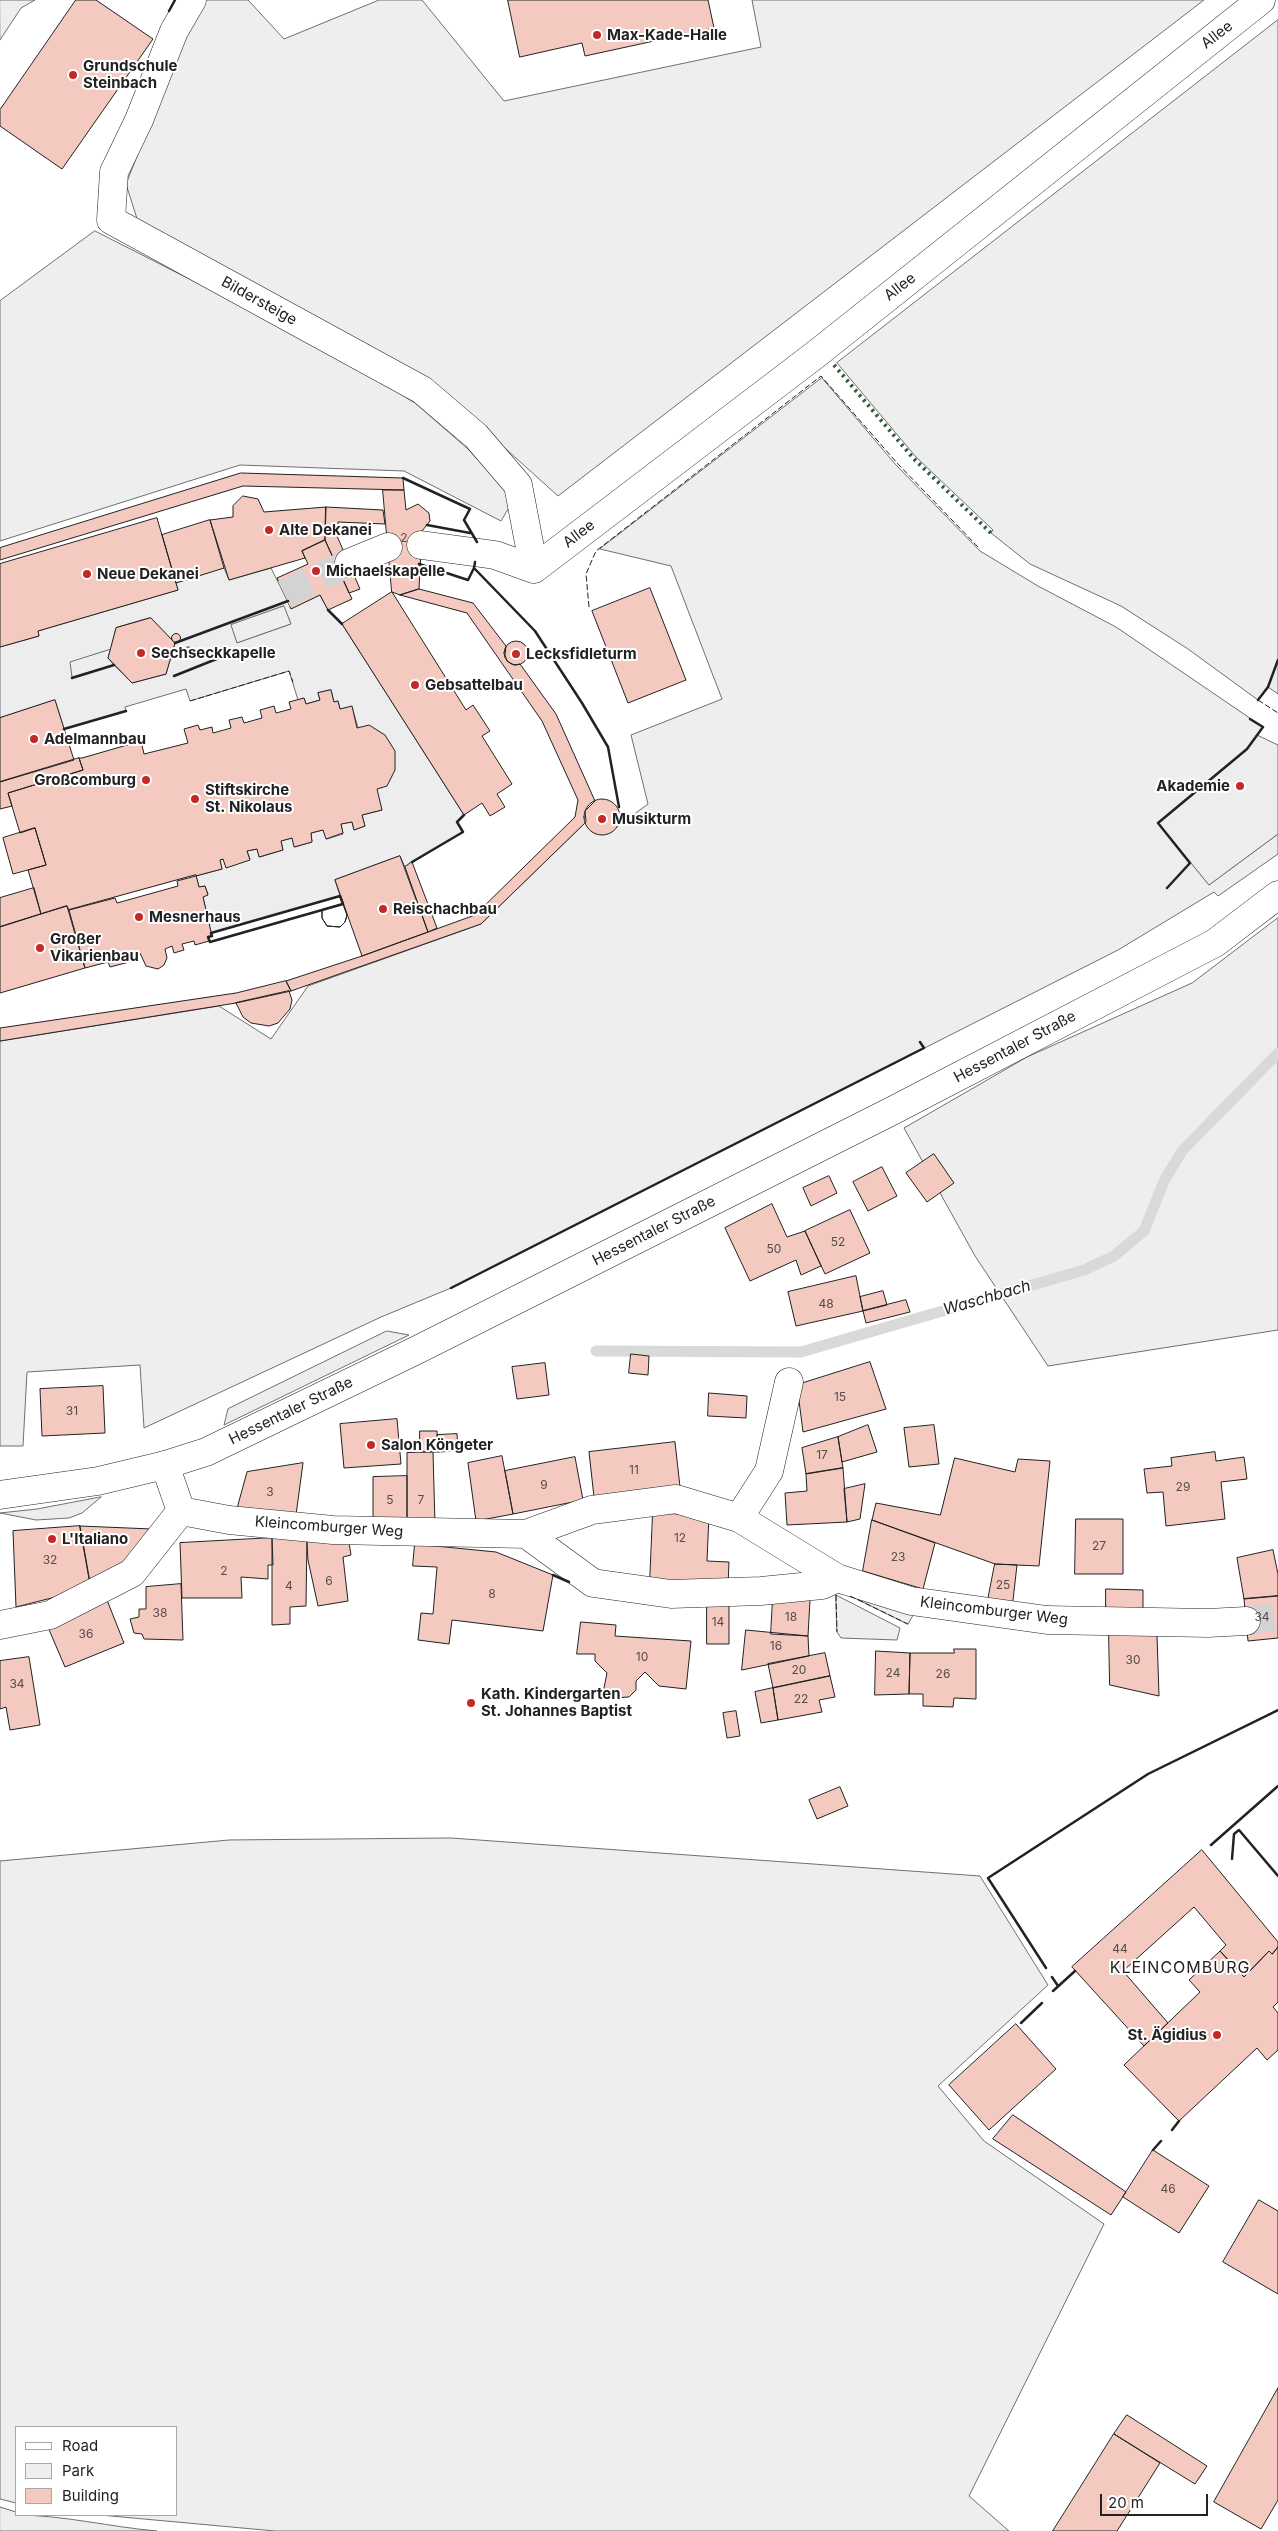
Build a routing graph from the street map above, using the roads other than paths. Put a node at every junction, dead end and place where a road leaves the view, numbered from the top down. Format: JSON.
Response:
{"nodes":[{"id":1,"x":192,"y":0,"type":"edge"},
{"id":2,"x":1261,"y":0,"type":"edge"},
{"id":3,"x":421,"y":545,"type":"dead end"},
{"id":4,"x":388,"y":547,"type":"dead end"},
{"id":5,"x":349,"y":563,"type":"tunnel mouth"},
{"id":6,"x":534,"y":568,"type":"junction"},
{"id":7,"x":1278,"y":895,"type":"edge"},
{"id":8,"x":789,"y":1382,"type":"dead end"},
{"id":9,"x":166,"y":1465,"type":"junction"},
{"id":10,"x":0,"y":1495,"type":"edge"},
{"id":11,"x":181,"y":1511,"type":"junction"},
{"id":12,"x":739,"y":1518,"type":"junction"},
{"id":13,"x":526,"y":1534,"type":"junction"},
{"id":14,"x":837,"y":1578,"type":"junction"},
{"id":15,"x":1246,"y":1621,"type":"tunnel mouth"},
{"id":16,"x":0,"y":1625,"type":"edge"}],
"edges":[{"from":1,"to":6,"type":"street","name":"Bildersteige"},
{"from":2,"to":6,"type":"street","name":"Allee"},
{"from":3,"to":6,"type":"street"},
{"from":4,"to":5,"type":"street"},
{"from":7,"to":9,"type":"street","name":"Hessentaler Straße"},
{"from":8,"to":12,"type":"street"},
{"from":9,"to":10,"type":"street","name":"Hessentaler Straße"},
{"from":9,"to":11,"type":"street"},
{"from":11,"to":13,"type":"street","name":"Kleincomburger Weg"},
{"from":11,"to":16,"type":"street"},
{"from":12,"to":13,"type":"street","name":"Kleincomburger Weg"},
{"from":12,"to":14,"type":"street","name":"Kleincomburger Weg"},
{"from":13,"to":14,"type":"street"},
{"from":14,"to":15,"type":"street","name":"Kleincomburger Weg"}]}
